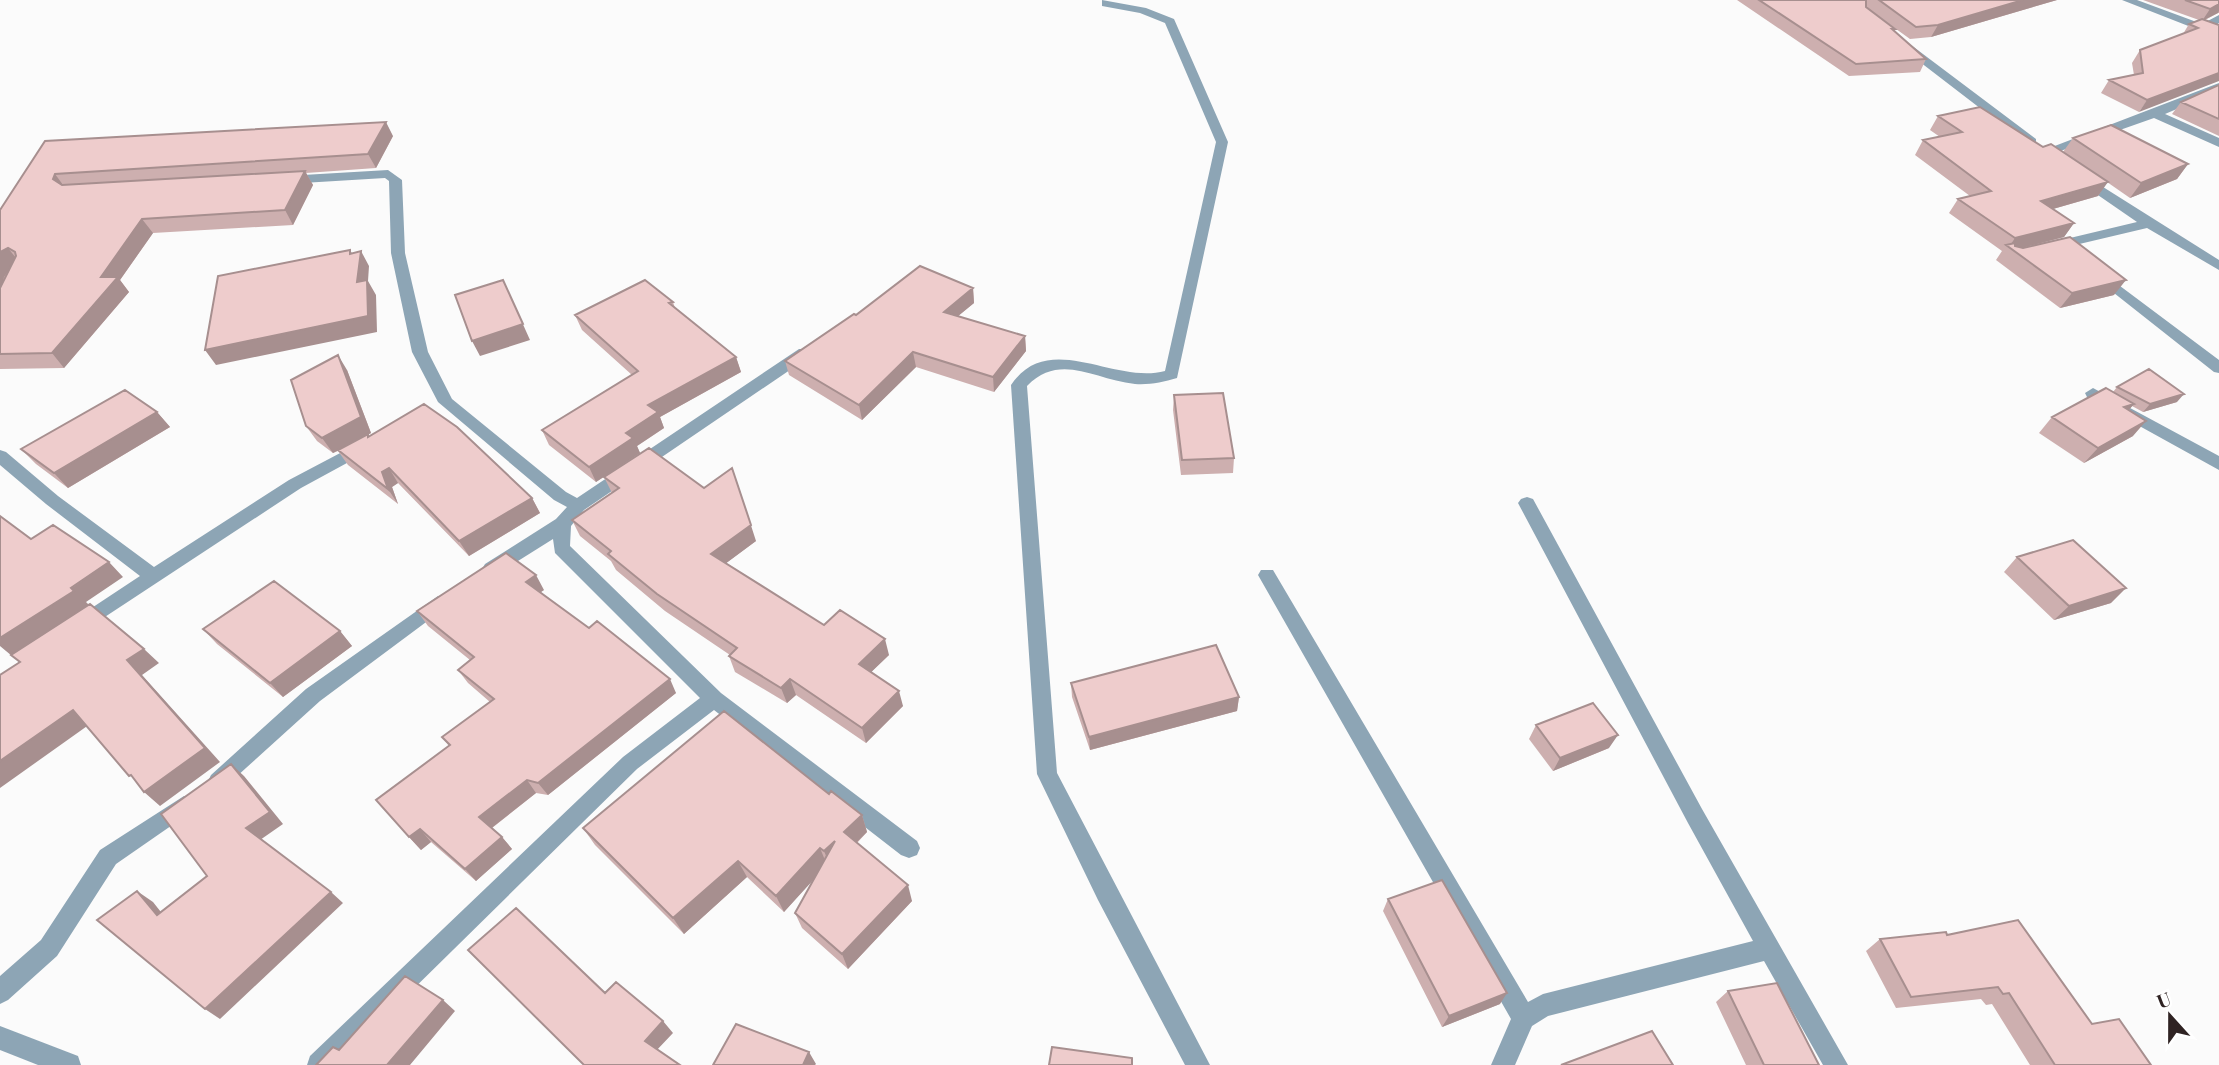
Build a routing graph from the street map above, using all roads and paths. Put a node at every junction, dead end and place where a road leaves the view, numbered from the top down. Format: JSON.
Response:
{"nodes":[{"id":1,"x":1107,"y":0,"type":"edge"},
{"id":2,"x":2127,"y":0,"type":"edge"},
{"id":3,"x":2219,"y":18,"type":"edge"},
{"id":4,"x":2206,"y":29,"type":"junction"},
{"id":5,"x":2219,"y":35,"type":"edge"},
{"id":6,"x":1897,"y":39,"type":"edge"},
{"id":7,"x":2219,"y":87,"type":"edge"},
{"id":8,"x":2155,"y":114,"type":"junction"},
{"id":9,"x":2219,"y":143,"type":"edge"},
{"id":10,"x":2056,"y":160,"type":"junction"},
{"id":11,"x":265,"y":181,"type":"edge"},
{"id":12,"x":2149,"y":223,"type":"junction"},
{"id":13,"x":2062,"y":244,"type":"junction"},
{"id":14,"x":2037,"y":250,"type":"edge"},
{"id":15,"x":2219,"y":266,"type":"edge"},
{"id":16,"x":821,"y":341,"type":"edge"},
{"id":17,"x":2219,"y":368,"type":"edge"},
{"id":18,"x":2093,"y":393,"type":"edge"},
{"id":19,"x":376,"y":440,"type":"edge"},
{"id":20,"x":0,"y":456,"type":"edge"},
{"id":21,"x":2219,"y":464,"type":"edge"},
{"id":22,"x":1527,"y":503,"type":"dead end"},
{"id":23,"x":579,"y":506,"type":"junction"},
{"id":24,"x":562,"y":524,"type":"junction"},
{"id":25,"x":1267,"y":575,"type":"dead end"},
{"id":26,"x":154,"y":577,"type":"junction"},
{"id":27,"x":66,"y":634,"type":"edge"},
{"id":28,"x":714,"y":699,"type":"junction"},
{"id":29,"x":909,"y":848,"type":"dead end"},
{"id":30,"x":1770,"y":948,"type":"junction"},
{"id":31,"x":0,"y":992,"type":"edge"},
{"id":32,"x":1524,"y":1018,"type":"junction"},
{"id":33,"x":0,"y":1038,"type":"edge"},
{"id":34,"x":68,"y":1065,"type":"edge"},
{"id":35,"x":319,"y":1065,"type":"edge"},
{"id":36,"x":1198,"y":1065,"type":"edge"},
{"id":37,"x":1503,"y":1065,"type":"edge"},
{"id":38,"x":1836,"y":1065,"type":"edge"}],
"edges":[{"from":1,"to":36,"type":"street"},
{"from":2,"to":4,"type":"street"},
{"from":3,"to":4,"type":"street"},
{"from":4,"to":5,"type":"street"},
{"from":6,"to":10,"type":"street"},
{"from":7,"to":8,"type":"street"},
{"from":8,"to":9,"type":"street"},
{"from":8,"to":10,"type":"street"},
{"from":10,"to":12,"type":"street"},
{"from":11,"to":23,"type":"street"},
{"from":12,"to":13,"type":"street"},
{"from":12,"to":15,"type":"street"},
{"from":13,"to":14,"type":"street"},
{"from":13,"to":17,"type":"street"},
{"from":16,"to":23,"type":"street"},
{"from":18,"to":21,"type":"street"},
{"from":19,"to":26,"type":"street"},
{"from":20,"to":26,"type":"street"},
{"from":22,"to":30,"type":"street"},
{"from":23,"to":24,"type":"street"},
{"from":24,"to":28,"type":"street"},
{"from":24,"to":31,"type":"street"},
{"from":25,"to":32,"type":"street"},
{"from":26,"to":27,"type":"street"},
{"from":28,"to":29,"type":"street"},
{"from":28,"to":35,"type":"street"},
{"from":30,"to":32,"type":"street"},
{"from":30,"to":38,"type":"street"},
{"from":32,"to":37,"type":"street"},
{"from":33,"to":34,"type":"street"}]}
